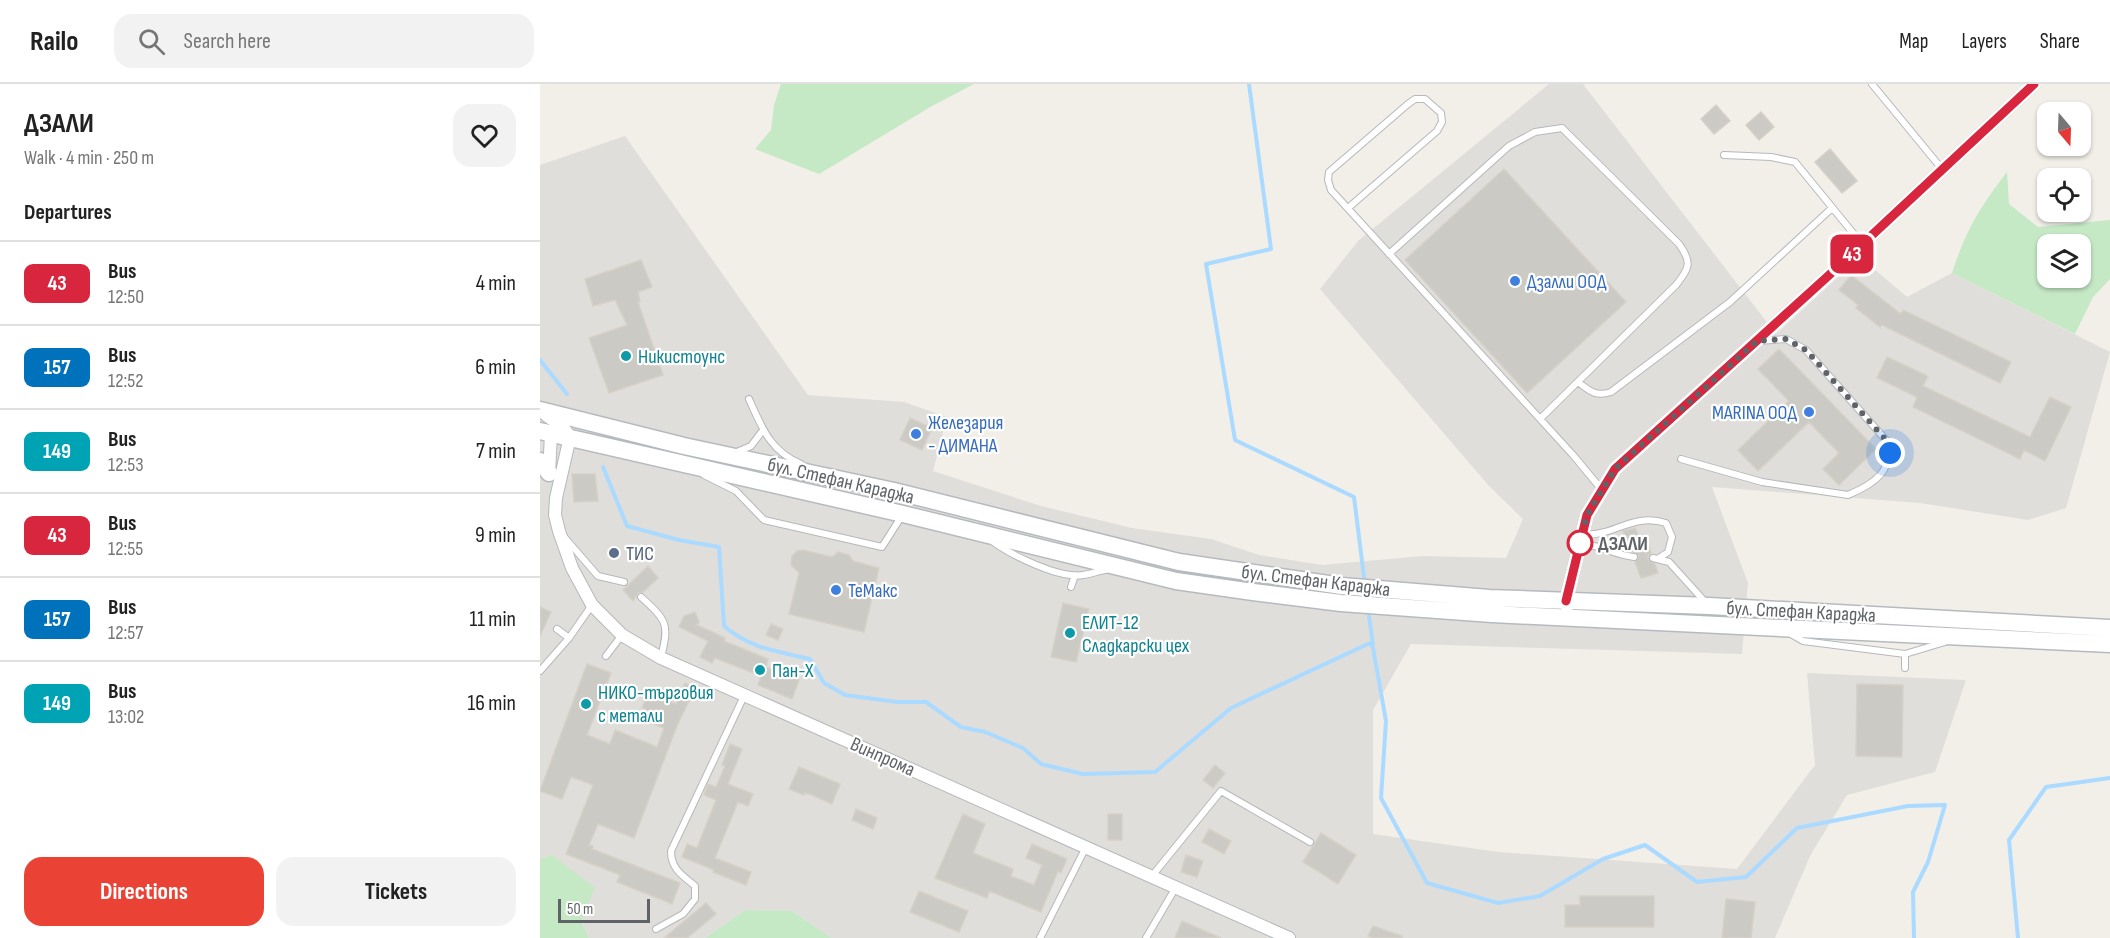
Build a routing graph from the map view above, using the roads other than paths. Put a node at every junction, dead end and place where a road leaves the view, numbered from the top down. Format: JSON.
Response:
{"nodes":[{"id":1,"x":1872,"y":84,"type":"edge"},
{"id":2,"x":2034,"y":84,"type":"edge"},
{"id":3,"x":1724,"y":155,"type":"dead end"},
{"id":4,"x":1942,"y":169,"type":"junction"},
{"id":5,"x":1348,"y":208,"type":"junction"},
{"id":6,"x":1832,"y":208,"type":"junction"},
{"id":7,"x":1862,"y":244,"type":"junction"},
{"id":8,"x":1389,"y":254,"type":"junction"},
{"id":9,"x":1757,"y":341,"type":"junction"},
{"id":10,"x":1578,"y":382,"type":"junction"},
{"id":11,"x":749,"y":399,"type":"dead end"},
{"id":12,"x":540,"y":411,"type":"edge"},
{"id":13,"x":1540,"y":419,"type":"junction"},
{"id":14,"x":586,"y":422,"type":"junction"},
{"id":15,"x":763,"y":430,"type":"junction"},
{"id":16,"x":556,"y":432,"type":"edge"},
{"id":17,"x":719,"y":452,"type":"junction"},
{"id":18,"x":1681,"y":459,"type":"dead end"},
{"id":19,"x":682,"y":464,"type":"junction"},
{"id":20,"x":544,"y":467,"type":"edge"},
{"id":21,"x":840,"y":480,"type":"junction"},
{"id":22,"x":1602,"y":491,"type":"junction"},
{"id":23,"x":556,"y":498,"type":"junction"},
{"id":24,"x":903,"y":514,"type":"junction"},
{"id":25,"x":559,"y":531,"type":"junction"},
{"id":26,"x":982,"y":534,"type":"junction"},
{"id":27,"x":1581,"y":539,"type":"junction"},
{"id":28,"x":1634,"y":557,"type":"dead end"},
{"id":29,"x":1123,"y":568,"type":"junction"},
{"id":30,"x":1075,"y":575,"type":"junction"},
{"id":31,"x":624,"y":582,"type":"dead end"},
{"id":32,"x":1071,"y":587,"type":"dead end"},
{"id":33,"x":641,"y":597,"type":"dead end"},
{"id":34,"x":592,"y":605,"type":"junction"},
{"id":35,"x":1709,"y":606,"type":"junction"},
{"id":36,"x":1567,"y":609,"type":"junction"},
{"id":37,"x":1781,"y":628,"type":"junction"},
{"id":38,"x":2110,"y":628,"type":"edge"},
{"id":39,"x":557,"y":629,"type":"dead end"},
{"id":40,"x":622,"y":635,"type":"junction"},
{"id":41,"x":1964,"y":636,"type":"junction"},
{"id":42,"x":569,"y":638,"type":"junction"},
{"id":43,"x":2110,"y":645,"type":"edge"},
{"id":44,"x":1905,"y":654,"type":"junction"},
{"id":45,"x":606,"y":656,"type":"dead end"},
{"id":46,"x":661,"y":658,"type":"junction"},
{"id":47,"x":1905,"y":668,"type":"dead end"},
{"id":48,"x":540,"y":671,"type":"edge"},
{"id":49,"x":744,"y":695,"type":"junction"},
{"id":50,"x":1310,"y":842,"type":"dead end"},
{"id":51,"x":1086,"y":846,"type":"junction"},
{"id":52,"x":1152,"y":876,"type":"junction"},
{"id":53,"x":1177,"y":887,"type":"junction"},
{"id":54,"x":656,"y":929,"type":"dead end"},
{"id":55,"x":1040,"y":938,"type":"edge"},
{"id":56,"x":1146,"y":938,"type":"edge"},
{"id":57,"x":1289,"y":938,"type":"edge"}],
"edges":[{"from":1,"to":4,"type":"lane"},
{"from":2,"to":4,"type":"street"},
{"from":3,"to":6,"type":"lane"},
{"from":4,"to":7,"type":"street"},
{"from":5,"to":5,"type":"lane"},
{"from":5,"to":8,"type":"lane"},
{"from":6,"to":7,"type":"lane"},
{"from":6,"to":10,"type":"lane"},
{"from":7,"to":9,"type":"street"},
{"from":8,"to":10,"type":"lane"},
{"from":8,"to":13,"type":"lane"},
{"from":9,"to":18,"type":"lane"},
{"from":9,"to":22,"type":"street"},
{"from":10,"to":13,"type":"lane"},
{"from":11,"to":15,"type":"lane"},
{"from":12,"to":14,"type":"main road","name":"бул. Стефан Караджа"},
{"from":12,"to":16,"type":"street"},
{"from":13,"to":22,"type":"lane"},
{"from":14,"to":16,"type":"street"},
{"from":14,"to":17,"type":"main road","name":"бул. Стефан Караджа"},
{"from":15,"to":17,"type":"lane"},
{"from":15,"to":21,"type":"lane"},
{"from":16,"to":19,"type":"main road","name":"бул. Стефан Караджа"},
{"from":16,"to":20,"type":"street"},
{"from":16,"to":23,"type":"street"},
{"from":17,"to":21,"type":"main road","name":"бул. Стефан Караджа"},
{"from":19,"to":24,"type":"main road","name":"бул. Стефан Караджа"},
{"from":19,"to":24,"type":"lane"},
{"from":20,"to":23,"type":"street"},
{"from":21,"to":36,"type":"main road","name":"бул. Стефан Караджа"},
{"from":22,"to":27,"type":"street"},
{"from":23,"to":25,"type":"street","name":"Винпрома"},
{"from":24,"to":26,"type":"main road","name":"бул. Стефан Караджа"},
{"from":25,"to":31,"type":"lane"},
{"from":25,"to":34,"type":"street","name":"Винпрома"},
{"from":26,"to":29,"type":"main road","name":"бул. Стефан Караджа"},
{"from":26,"to":30,"type":"lane"},
{"from":27,"to":28,"type":"lane"},
{"from":27,"to":35,"type":"lane"},
{"from":27,"to":36,"type":"street"},
{"from":29,"to":30,"type":"lane"},
{"from":29,"to":36,"type":"main road","name":"бул. Стефан Караджа"},
{"from":30,"to":32,"type":"lane"},
{"from":33,"to":46,"type":"lane"},
{"from":34,"to":40,"type":"street","name":"Винпрома"},
{"from":34,"to":42,"type":"lane"},
{"from":35,"to":36,"type":"main road","name":"бул. Стефан Караджа"},
{"from":35,"to":38,"type":"main road","name":"бул. Стефан Караджа"},
{"from":36,"to":37,"type":"main road","name":"бул. Стефан Караджа"},
{"from":37,"to":41,"type":"main road","name":"бул. Стефан Караджа"},
{"from":37,"to":44,"type":"lane"},
{"from":39,"to":42,"type":"lane"},
{"from":40,"to":45,"type":"lane"},
{"from":40,"to":46,"type":"street","name":"Винпрома"},
{"from":41,"to":43,"type":"main road","name":"бул. Стефан Караджа"},
{"from":41,"to":44,"type":"lane"},
{"from":42,"to":48,"type":"lane"},
{"from":44,"to":47,"type":"lane"},
{"from":46,"to":49,"type":"street","name":"Винпрома"},
{"from":49,"to":51,"type":"street","name":"Винпрома"},
{"from":49,"to":54,"type":"lane"},
{"from":50,"to":52,"type":"lane"},
{"from":51,"to":52,"type":"street","name":"Винпрома"},
{"from":51,"to":55,"type":"lane"},
{"from":52,"to":53,"type":"street","name":"Винпрома"},
{"from":53,"to":56,"type":"lane"},
{"from":53,"to":57,"type":"street","name":"Винпрома"}]}
